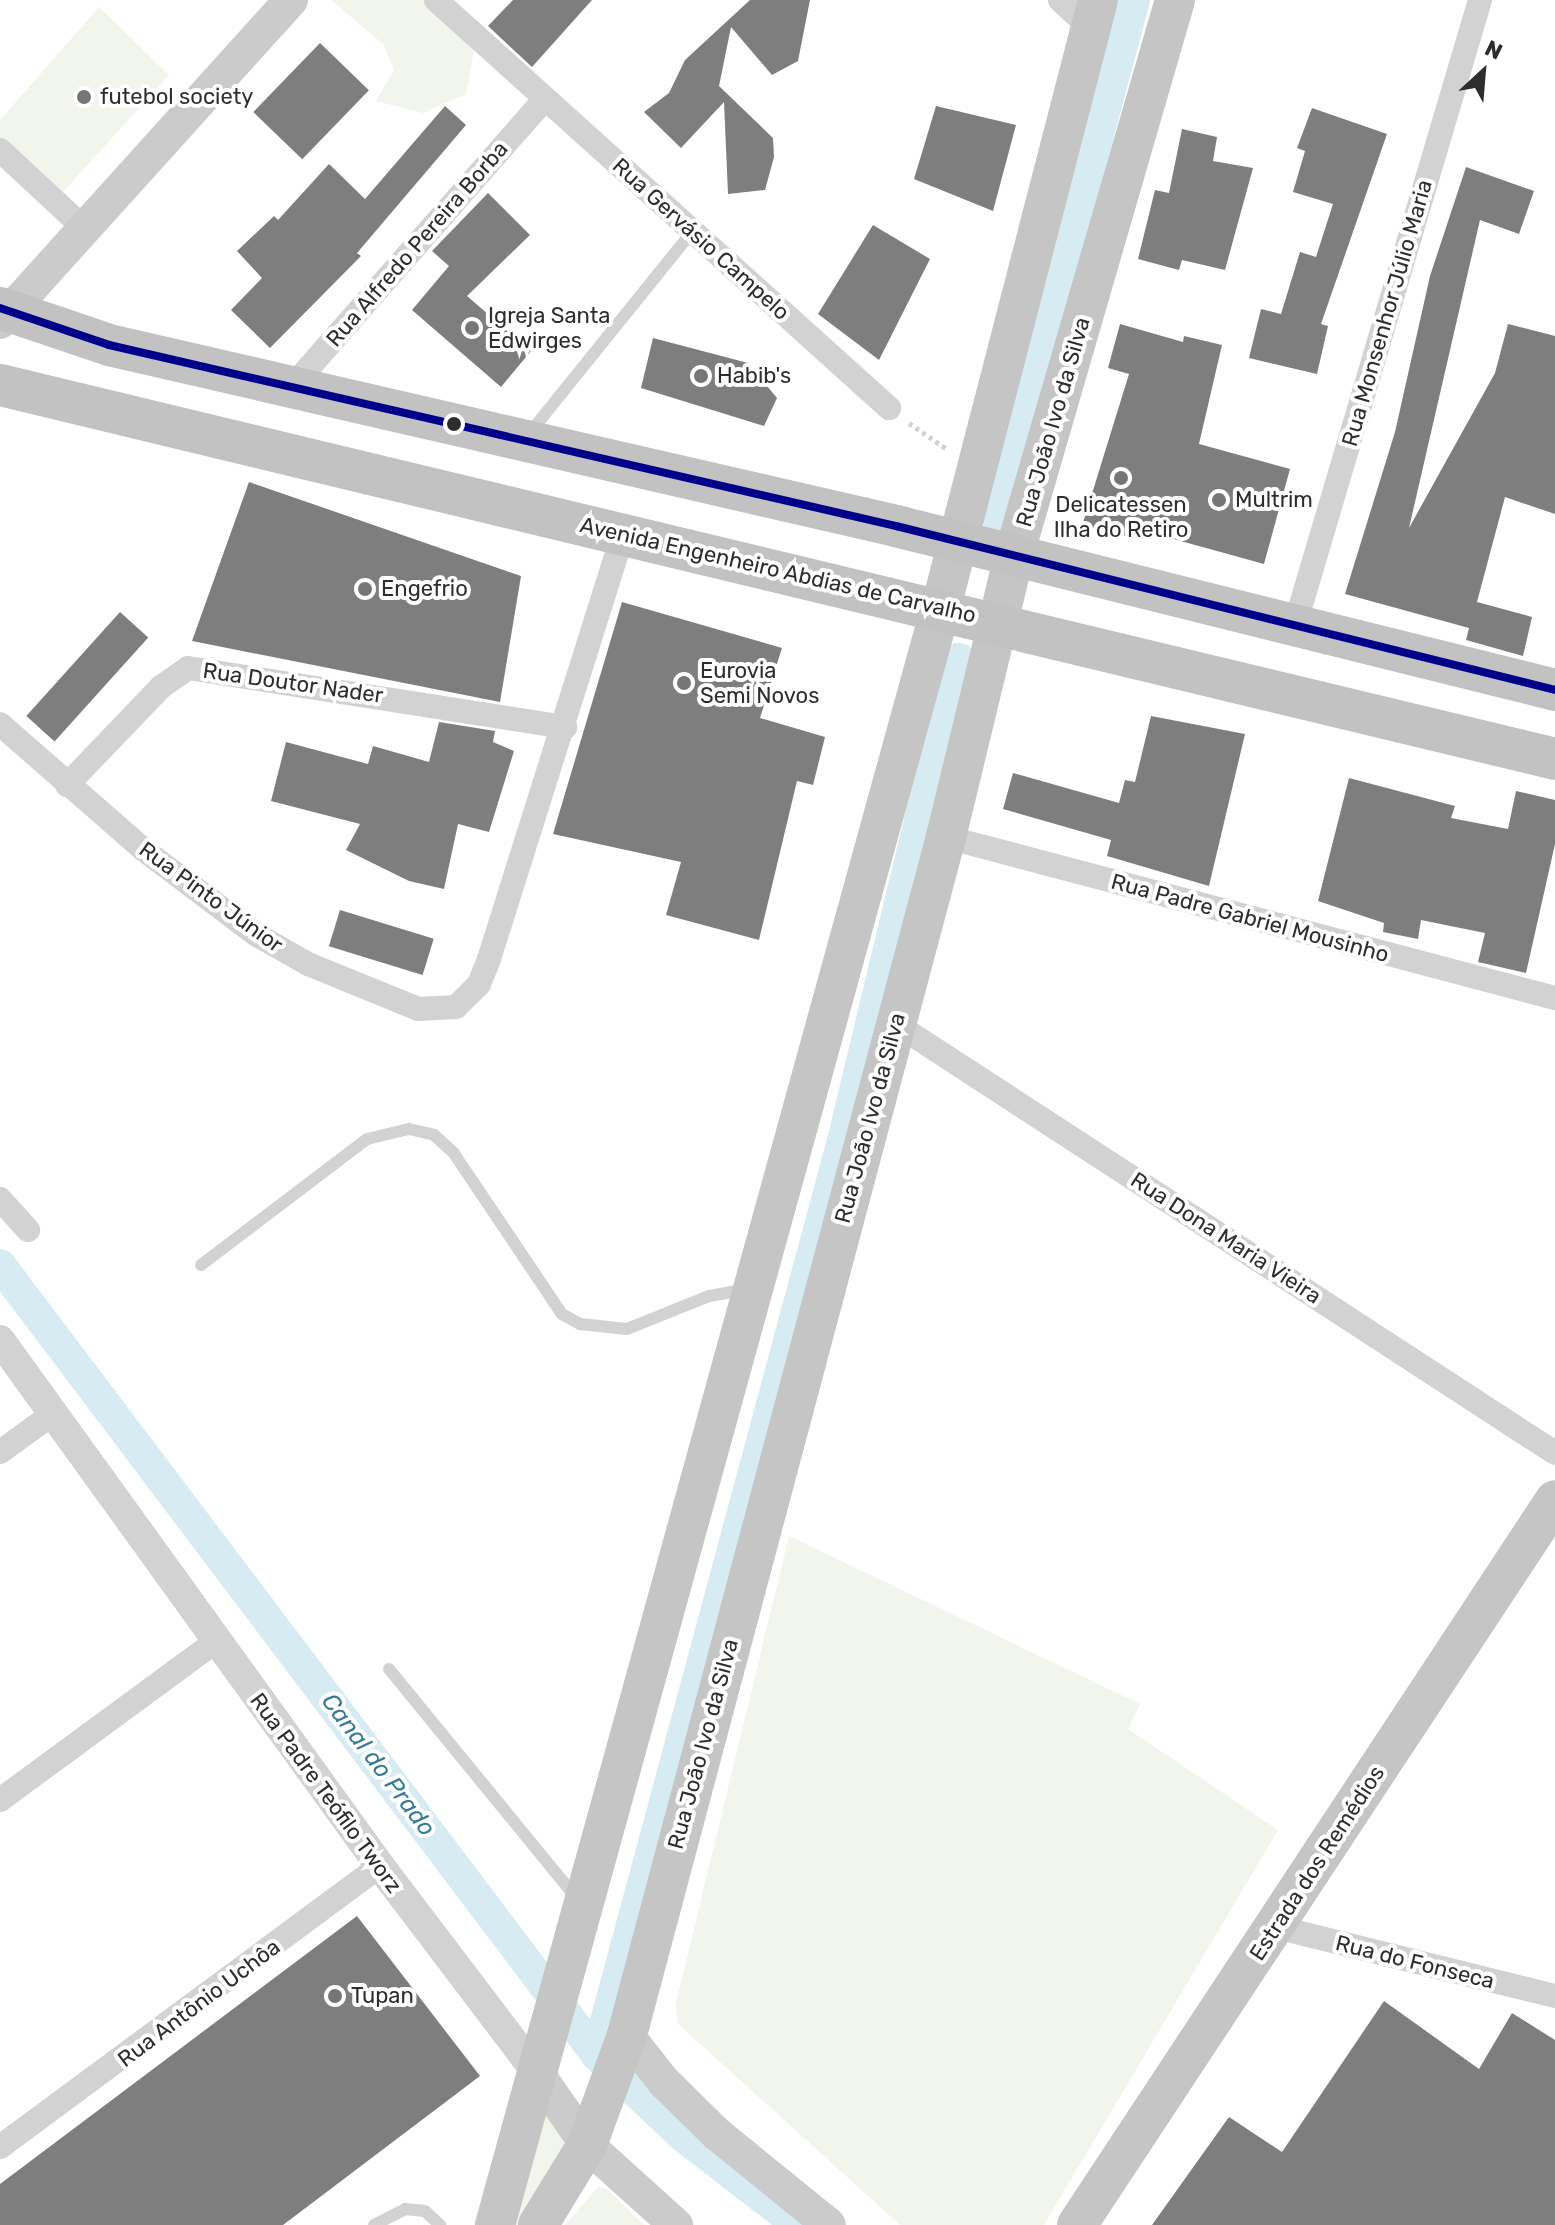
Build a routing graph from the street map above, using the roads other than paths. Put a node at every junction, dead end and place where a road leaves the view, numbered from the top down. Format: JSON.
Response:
{"nodes":[{"id":1,"x":291,"y":0,"type":"edge"},
{"id":2,"x":436,"y":0,"type":"edge"},
{"id":3,"x":1060,"y":0,"type":"edge"},
{"id":4,"x":1175,"y":0,"type":"edge"},
{"id":5,"x":1480,"y":0,"type":"edge"},
{"id":6,"x":1093,"y":14,"type":"edge"},
{"id":7,"x":545,"y":99,"type":"junction"},
{"id":8,"x":0,"y":150,"type":"edge"},
{"id":9,"x":86,"y":230,"type":"junction"},
{"id":10,"x":692,"y":232,"type":"junction"},
{"id":11,"x":3,"y":314,"type":"edge"},
{"id":12,"x":0,"y":385,"type":"edge"},
{"id":13,"x":290,"y":389,"type":"junction"},
{"id":14,"x":889,"y":408,"type":"road end"},
{"id":15,"x":522,"y":444,"type":"junction"},
{"id":16,"x":623,"y":534,"type":"junction"},
{"id":17,"x":956,"y":541,"type":"junction"},
{"id":18,"x":1014,"y":555,"type":"junction"},
{"id":19,"x":941,"y":607,"type":"junction"},
{"id":20,"x":998,"y":621,"type":"junction"},
{"id":21,"x":1295,"y":625,"type":"junction"},
{"id":22,"x":1554,"y":685,"type":"edge"},
{"id":23,"x":0,"y":724,"type":"edge"},
{"id":24,"x":565,"y":727,"type":"junction"},
{"id":25,"x":1555,"y":759,"type":"edge"},
{"id":26,"x":67,"y":785,"type":"junction"},
{"id":27,"x":946,"y":837,"type":"junction"},
{"id":28,"x":1555,"y":998,"type":"edge"},
{"id":29,"x":896,"y":1024,"type":"junction"},
{"id":30,"x":0,"y":1199,"type":"edge"},
{"id":31,"x":28,"y":1230,"type":"dead end"},
{"id":32,"x":201,"y":1265,"type":"dead end"},
{"id":33,"x":754,"y":1288,"type":"junction"},
{"id":34,"x":0,"y":1340,"type":"edge"},
{"id":35,"x":54,"y":1413,"type":"junction"},
{"id":36,"x":0,"y":1452,"type":"edge"},
{"id":37,"x":1555,"y":1453,"type":"edge"},
{"id":38,"x":1555,"y":1500,"type":"edge"},
{"id":39,"x":215,"y":1642,"type":"junction"},
{"id":40,"x":389,"y":1669,"type":"dead end"},
{"id":41,"x":0,"y":1800,"type":"edge"},
{"id":42,"x":380,"y":1866,"type":"junction"},
{"id":43,"x":578,"y":1926,"type":"junction"},
{"id":44,"x":1276,"y":1927,"type":"junction"},
{"id":45,"x":1555,"y":1996,"type":"edge"},
{"id":46,"x":623,"y":2047,"type":"junction"},
{"id":47,"x":537,"y":2073,"type":"junction"},
{"id":48,"x":8,"y":2141,"type":"edge"},
{"id":49,"x":587,"y":2145,"type":"junction"},
{"id":50,"x":374,"y":2225,"type":"edge"},
{"id":51,"x":440,"y":2225,"type":"edge"},
{"id":52,"x":495,"y":2225,"type":"edge"},
{"id":53,"x":538,"y":2225,"type":"edge"},
{"id":54,"x":676,"y":2225,"type":"edge"},
{"id":55,"x":829,"y":2225,"type":"edge"},
{"id":56,"x":1077,"y":2225,"type":"edge"}],
"edges":[{"from":1,"to":9,"type":"main road"},
{"from":2,"to":7,"type":"street","name":"Rua Gervásio Campelo"},
{"from":3,"to":6,"type":"street"},
{"from":4,"to":18,"type":"main road","name":"Rua João Ivo da Silva"},
{"from":5,"to":21,"type":"street","name":"Rua Monsenhor Júlio Maria"},
{"from":6,"to":17,"type":"main road"},
{"from":7,"to":10,"type":"street","name":"Rua Gervásio Campelo"},
{"from":7,"to":13,"type":"street","name":"Rua Alfredo Pereira Borba"},
{"from":8,"to":9,"type":"street"},
{"from":9,"to":11,"type":"main road"},
{"from":10,"to":14,"type":"street","name":"Rua Gervásio Campelo"},
{"from":10,"to":15,"type":"lane"},
{"from":11,"to":13,"type":"highway"},
{"from":12,"to":16,"type":"highway","name":"Avenida Engenheiro Abdias de Carvalho"},
{"from":13,"to":15,"type":"highway"},
{"from":15,"to":17,"type":"highway"},
{"from":16,"to":19,"type":"highway","name":"Avenida Engenheiro Abdias de Carvalho"},
{"from":16,"to":24,"type":"street"},
{"from":17,"to":18,"type":"highway"},
{"from":17,"to":19,"type":"main road"},
{"from":18,"to":20,"type":"main road","name":"Rua João Ivo da Silva"},
{"from":18,"to":21,"type":"highway"},
{"from":19,"to":20,"type":"highway","name":"Avenida Engenheiro Abdias de Carvalho"},
{"from":19,"to":33,"type":"main road"},
{"from":20,"to":25,"type":"highway","name":"Avenida Engenheiro Abdias de Carvalho"},
{"from":20,"to":27,"type":"main road","name":"Rua João Ivo da Silva"},
{"from":21,"to":22,"type":"highway"},
{"from":23,"to":26,"type":"street","name":"Rua Pinto Júnior"},
{"from":24,"to":26,"type":"street","name":"Rua Doutor Nader"},
{"from":24,"to":26,"type":"street","name":"Rua Pinto Júnior"},
{"from":27,"to":28,"type":"street","name":"Rua Padre Gabriel Mousinho"},
{"from":27,"to":29,"type":"main road","name":"Rua João Ivo da Silva"},
{"from":29,"to":37,"type":"street","name":"Rua Dona Maria Vieira"},
{"from":29,"to":46,"type":"main road","name":"Rua João Ivo da Silva"},
{"from":30,"to":31,"type":"street"},
{"from":32,"to":33,"type":"lane"},
{"from":33,"to":43,"type":"main road"},
{"from":34,"to":35,"type":"street","name":"Rua Padre Teófilo Tworz"},
{"from":35,"to":36,"type":"street"},
{"from":35,"to":39,"type":"street","name":"Rua Padre Teófilo Tworz"},
{"from":38,"to":44,"type":"main road","name":"Estrada dos Remédios"},
{"from":39,"to":41,"type":"street"},
{"from":39,"to":42,"type":"street","name":"Rua Padre Teófilo Tworz"},
{"from":40,"to":43,"type":"lane"},
{"from":42,"to":47,"type":"street","name":"Rua Padre Teófilo Tworz"},
{"from":42,"to":48,"type":"street","name":"Rua Antônio Uchôa"},
{"from":43,"to":47,"type":"main road"},
{"from":44,"to":45,"type":"street","name":"Rua do Fonseca"},
{"from":44,"to":56,"type":"main road","name":"Estrada dos Remédios"},
{"from":46,"to":49,"type":"main road","name":"Rua João Ivo da Silva"},
{"from":46,"to":55,"type":"main road"},
{"from":47,"to":49,"type":"main road","name":"Rua Padre Teófilo Tworz"},
{"from":47,"to":52,"type":"main road"},
{"from":49,"to":53,"type":"main road","name":"Rua João Ivo da Silva"},
{"from":49,"to":54,"type":"main road","name":"Rua Padre Teófilo Tworz"},
{"from":50,"to":51,"type":"lane"}]}
